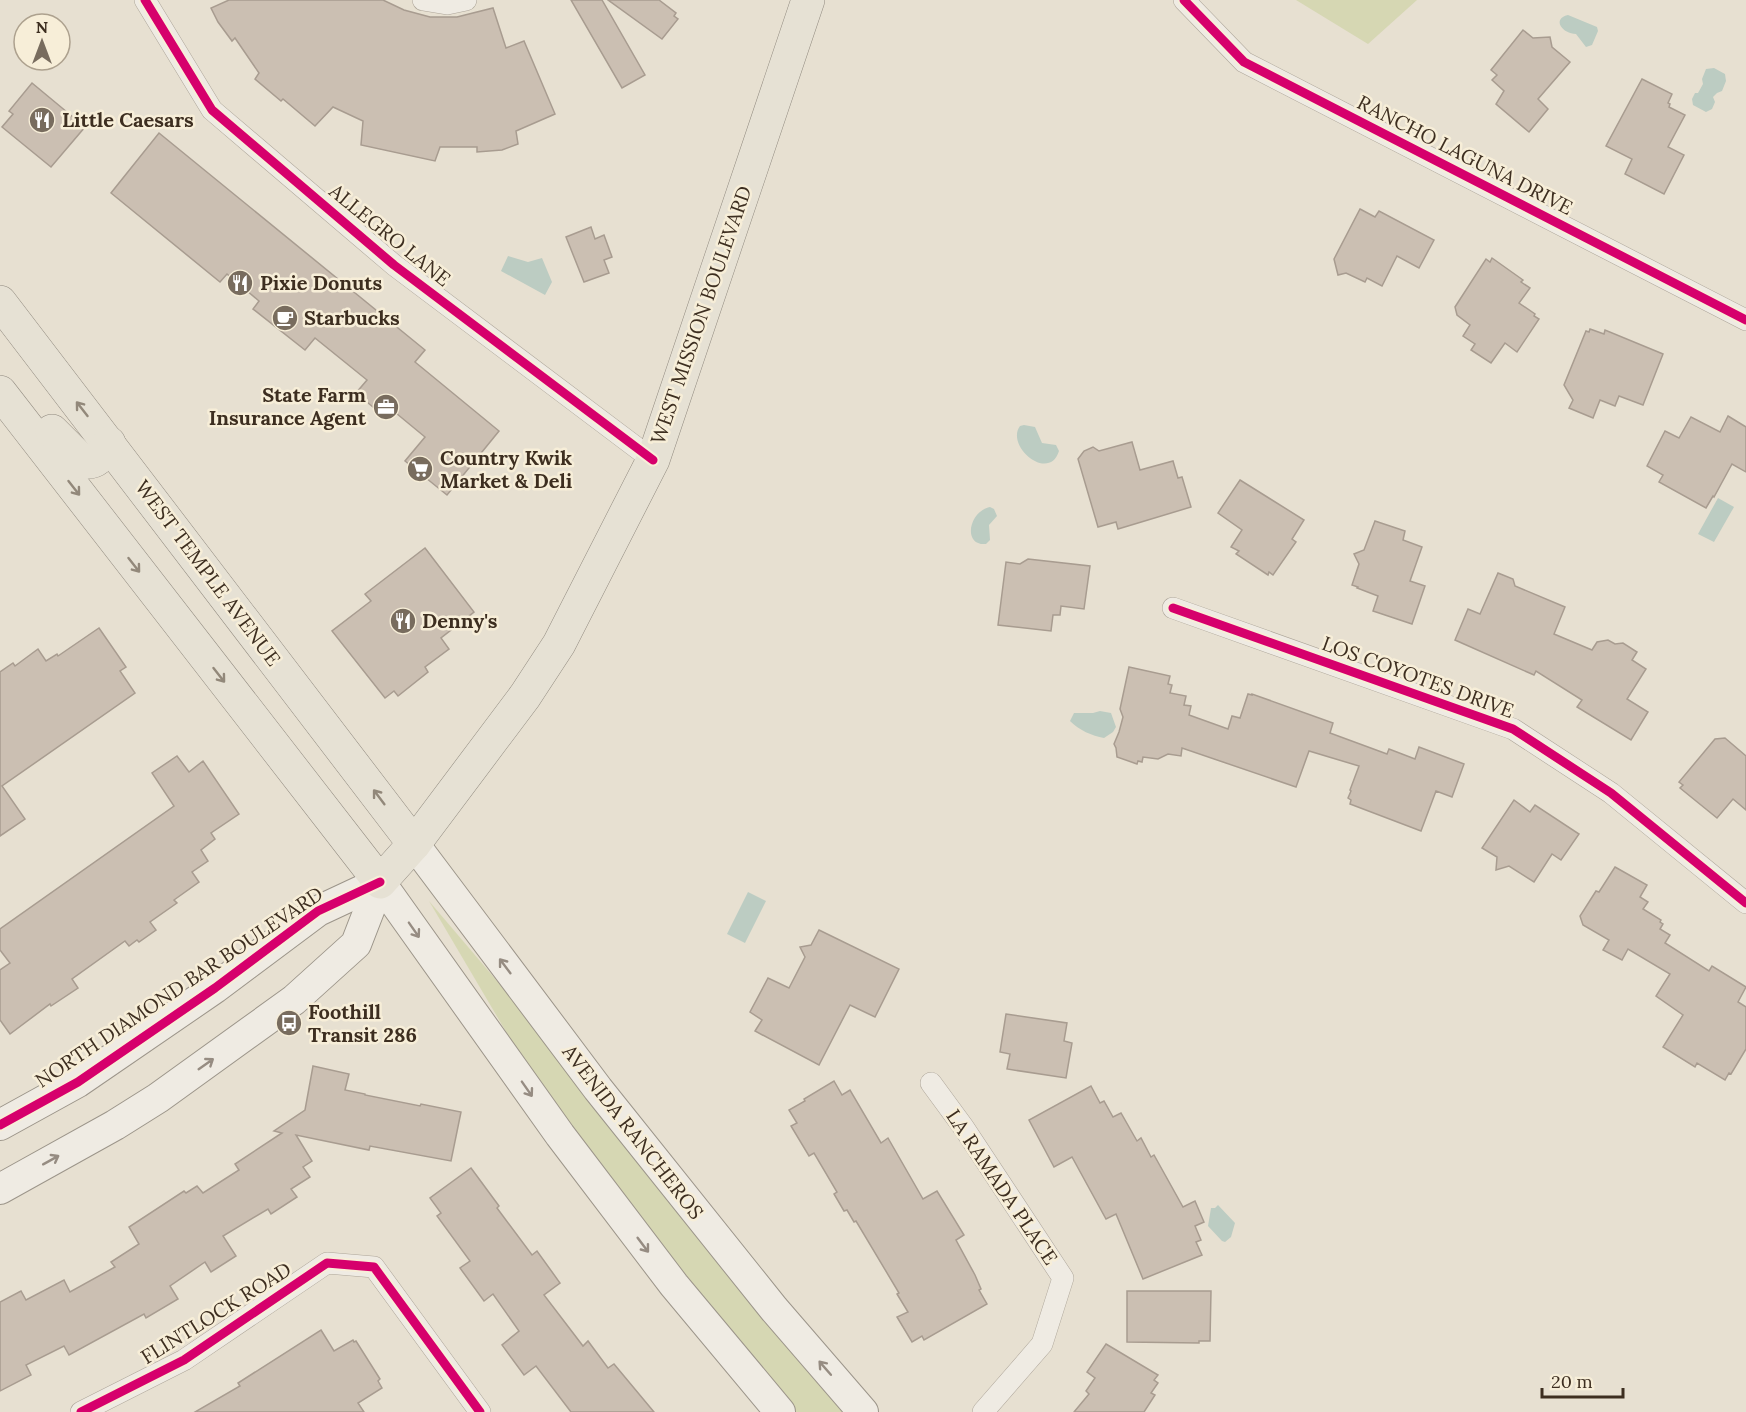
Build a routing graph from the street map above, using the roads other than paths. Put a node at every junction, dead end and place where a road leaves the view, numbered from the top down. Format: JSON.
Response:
{"nodes":[{"id":1,"x":423,"y":0,"type":"edge"},
{"id":2,"x":466,"y":0,"type":"edge"},
{"id":3,"x":808,"y":0,"type":"edge"},
{"id":4,"x":1184,"y":0,"type":"edge"},
{"id":5,"x":155,"y":3,"type":"edge"},
{"id":6,"x":0,"y":302,"type":"edge"},
{"id":7,"x":1746,"y":320,"type":"edge"},
{"id":8,"x":0,"y":383,"type":"edge"},
{"id":9,"x":0,"y":392,"type":"edge"},
{"id":10,"x":109,"y":443,"type":"junction"},
{"id":11,"x":652,"y":460,"type":"junction"},
{"id":12,"x":1173,"y":608,"type":"dead end"},
{"id":13,"x":414,"y":844,"type":"junction"},
{"id":14,"x":380,"y":882,"type":"junction"},
{"id":15,"x":1746,"y":903,"type":"edge"},
{"id":16,"x":930,"y":1083,"type":"dead end"},
{"id":17,"x":0,"y":1125,"type":"edge"},
{"id":18,"x":0,"y":1189,"type":"edge"},
{"id":19,"x":81,"y":1412,"type":"edge"},
{"id":20,"x":480,"y":1412,"type":"edge"},
{"id":21,"x":780,"y":1412,"type":"edge"},
{"id":22,"x":863,"y":1412,"type":"edge"},
{"id":23,"x":983,"y":1412,"type":"edge"}],
"edges":[{"from":1,"to":2,"type":"street"},
{"from":3,"to":11,"type":"main road","name":"WEST MISSION BOULEVARD"},
{"from":4,"to":7,"type":"street","name":"RANCHO LAGUNA DRIVE"},
{"from":5,"to":11,"type":"street","name":"ALLEGRO LANE"},
{"from":10,"to":6,"type":"main road","name":"WEST TEMPLE AVENUE","one_way":true},
{"from":8,"to":10,"type":"main road"},
{"from":9,"to":14,"type":"main road","one_way":true},
{"from":13,"to":10,"type":"main road","name":"WEST TEMPLE AVENUE","one_way":true},
{"from":11,"to":13,"type":"main road","name":"WEST MISSION BOULEVARD"},
{"from":12,"to":15,"type":"street","name":"LOS COYOTES DRIVE"},
{"from":13,"to":14,"type":"main road","name":"WEST MISSION BOULEVARD"},
{"from":22,"to":13,"type":"main road","name":"AVENIDA RANCHEROS","one_way":true},
{"from":14,"to":17,"type":"main road","name":"NORTH DIAMOND BAR BOULEVARD"},
{"from":18,"to":14,"type":"main road","one_way":true},
{"from":14,"to":21,"type":"main road","one_way":true},
{"from":16,"to":23,"type":"street","name":"LA RAMADA PLACE"},
{"from":19,"to":20,"type":"street","name":"FLINTLOCK ROAD"}]}
